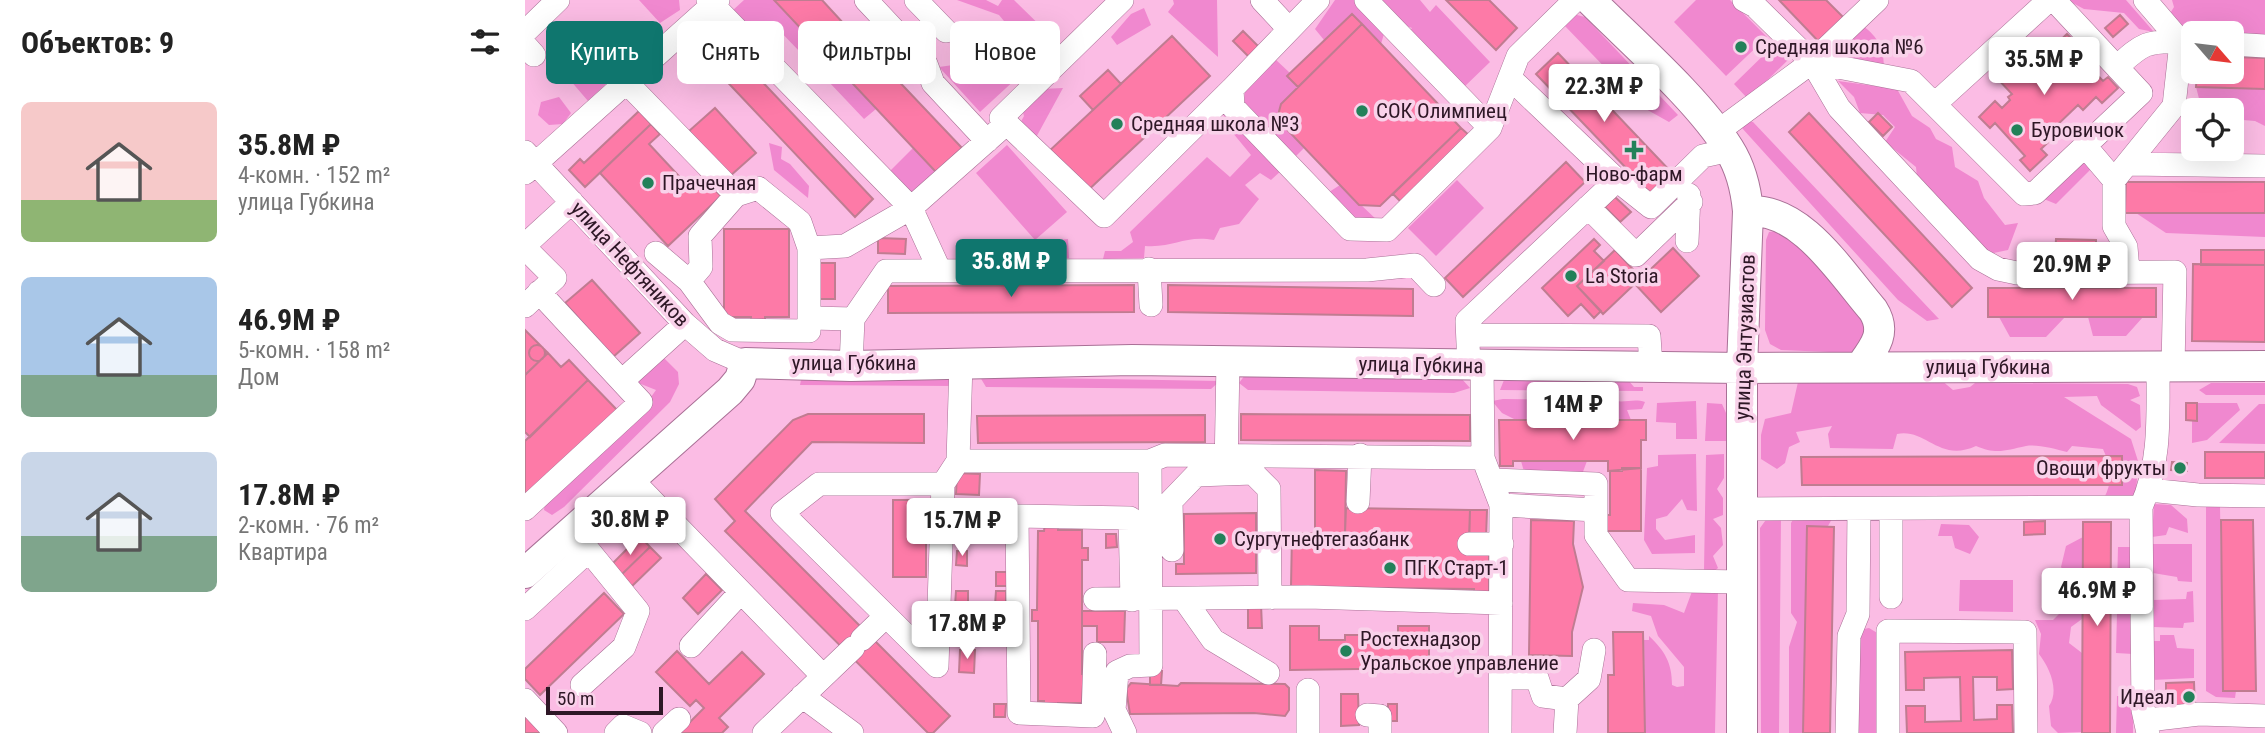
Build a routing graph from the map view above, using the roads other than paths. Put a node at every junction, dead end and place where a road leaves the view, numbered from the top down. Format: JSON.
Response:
{"nodes":[{"id":1,"x":558,"y":0,"type":"edge"},
{"id":2,"x":866,"y":0,"type":"edge"},
{"id":3,"x":916,"y":0,"type":"edge"},
{"id":4,"x":1122,"y":0,"type":"edge"},
{"id":5,"x":1262,"y":0,"type":"edge"},
{"id":6,"x":1318,"y":0,"type":"edge"},
{"id":7,"x":1366,"y":0,"type":"edge"},
{"id":8,"x":1575,"y":0,"type":"edge"},
{"id":9,"x":1590,"y":0,"type":"edge"},
{"id":10,"x":1744,"y":0,"type":"edge"},
{"id":11,"x":1877,"y":0,"type":"edge"},
{"id":12,"x":2052,"y":0,"type":"edge"},
{"id":13,"x":2145,"y":0,"type":"edge"},
{"id":14,"x":713,"y":2,"type":"edge"},
{"id":15,"x":1289,"y":29,"type":"junction"},
{"id":16,"x":946,"y":31,"type":"dead end"},
{"id":17,"x":525,"y":32,"type":"edge"},
{"id":18,"x":2181,"y":36,"type":"edge"},
{"id":19,"x":2181,"y":42,"type":"edge"},
{"id":20,"x":2244,"y":45,"type":"edge"},
{"id":21,"x":2265,"y":46,"type":"edge"},
{"id":22,"x":663,"y":49,"type":"edge"},
{"id":23,"x":1812,"y":62,"type":"junction"},
{"id":24,"x":2118,"y":66,"type":"junction"},
{"id":25,"x":2181,"y":72,"type":"edge"},
{"id":26,"x":1511,"y":79,"type":"junction"},
{"id":27,"x":626,"y":84,"type":"edge"},
{"id":28,"x":628,"y":84,"type":"edge"},
{"id":29,"x":1232,"y":89,"type":"junction"},
{"id":30,"x":1936,"y":103,"type":"junction"},
{"id":31,"x":1007,"y":123,"type":"junction"},
{"id":32,"x":1490,"y":128,"type":"junction"},
{"id":33,"x":987,"y":141,"type":"junction"},
{"id":34,"x":1723,"y":141,"type":"junction"},
{"id":35,"x":2085,"y":147,"type":"junction"},
{"id":36,"x":529,"y":163,"type":"edge"},
{"id":37,"x":2265,"y":166,"type":"edge"},
{"id":38,"x":2122,"y":172,"type":"junction"},
{"id":39,"x":1686,"y":175,"type":"junction"},
{"id":40,"x":1616,"y":180,"type":"junction"},
{"id":41,"x":736,"y":195,"type":"junction"},
{"id":42,"x":572,"y":202,"type":"junction"},
{"id":43,"x":1691,"y":202,"type":"junction"},
{"id":44,"x":911,"y":208,"type":"junction"},
{"id":45,"x":1748,"y":211,"type":"junction"},
{"id":46,"x":1583,"y":212,"type":"junction"},
{"id":47,"x":1687,"y":241,"type":"dead end"},
{"id":48,"x":525,"y":246,"type":"edge"},
{"id":49,"x":1608,"y":247,"type":"dead end"},
{"id":50,"x":809,"y":248,"type":"junction"},
{"id":51,"x":656,"y":253,"type":"dead end"},
{"id":52,"x":939,"y":269,"type":"junction"},
{"id":53,"x":1149,"y":269,"type":"junction"},
{"id":54,"x":2128,"y":271,"type":"junction"},
{"id":55,"x":689,"y":281,"type":"junction"},
{"id":56,"x":1434,"y":285,"type":"dead end"},
{"id":57,"x":532,"y":299,"type":"edge"},
{"id":58,"x":1151,"y":305,"type":"dead end"},
{"id":59,"x":811,"y":318,"type":"junction"},
{"id":60,"x":853,"y":319,"type":"junction"},
{"id":61,"x":685,"y":324,"type":"junction"},
{"id":62,"x":1469,"y":335,"type":"junction"},
{"id":63,"x":1228,"y":361,"type":"junction"},
{"id":64,"x":745,"y":363,"type":"junction"},
{"id":65,"x":961,"y":363,"type":"junction"},
{"id":66,"x":851,"y":366,"type":"junction"},
{"id":67,"x":1476,"y":366,"type":"junction"},
{"id":68,"x":1651,"y":366,"type":"junction"},
{"id":69,"x":1861,"y":366,"type":"junction"},
{"id":70,"x":2265,"y":366,"type":"edge"},
{"id":71,"x":2166,"y":367,"type":"junction"},
{"id":72,"x":1742,"y":368,"type":"junction"},
{"id":73,"x":622,"y":381,"type":"junction"},
{"id":74,"x":1360,"y":455,"type":"junction"},
{"id":75,"x":1483,"y":457,"type":"junction"},
{"id":76,"x":958,"y":461,"type":"junction"},
{"id":77,"x":1150,"y":461,"type":"junction"},
{"id":78,"x":1227,"y":464,"type":"junction"},
{"id":79,"x":631,"y":479,"type":"junction"},
{"id":80,"x":1493,"y":480,"type":"junction"},
{"id":81,"x":943,"y":484,"type":"junction"},
{"id":82,"x":2265,"y":496,"type":"edge"},
{"id":83,"x":2145,"y":498,"type":"junction"},
{"id":84,"x":1358,"y":502,"type":"dead end"},
{"id":85,"x":1501,"y":505,"type":"junction"},
{"id":86,"x":525,"y":509,"type":"edge"},
{"id":87,"x":1741,"y":509,"type":"junction"},
{"id":88,"x":1859,"y":509,"type":"junction"},
{"id":89,"x":1891,"y":509,"type":"junction"},
{"id":90,"x":1596,"y":510,"type":"junction"},
{"id":91,"x":579,"y":541,"type":"junction"},
{"id":92,"x":1469,"y":544,"type":"dead end"},
{"id":93,"x":1501,"y":544,"type":"junction"},
{"id":94,"x":1173,"y":550,"type":"dead end"},
{"id":95,"x":525,"y":573,"type":"edge"},
{"id":96,"x":1741,"y":582,"type":"junction"},
{"id":97,"x":741,"y":592,"type":"junction"},
{"id":98,"x":1891,"y":597,"type":"dead end"},
{"id":99,"x":1270,"y":598,"type":"junction"},
{"id":100,"x":1095,"y":599,"type":"dead end"},
{"id":101,"x":1142,"y":599,"type":"junction"},
{"id":102,"x":1184,"y":599,"type":"junction"},
{"id":103,"x":1501,"y":603,"type":"junction"},
{"id":104,"x":525,"y":609,"type":"edge"},
{"id":105,"x":886,"y":616,"type":"junction"},
{"id":106,"x":691,"y":646,"type":"dead end"},
{"id":107,"x":1594,"y":650,"type":"dead end"},
{"id":108,"x":1095,"y":654,"type":"dead end"},
{"id":109,"x":1268,"y":673,"type":"dead end"},
{"id":110,"x":823,"y":676,"type":"junction"},
{"id":111,"x":1501,"y":678,"type":"junction"},
{"id":112,"x":582,"y":685,"type":"dead end"},
{"id":113,"x":1308,"y":690,"type":"dead end"},
{"id":114,"x":801,"y":696,"type":"junction"},
{"id":115,"x":1567,"y":699,"type":"junction"},
{"id":116,"x":525,"y":700,"type":"edge"},
{"id":117,"x":2265,"y":716,"type":"edge"},
{"id":118,"x":2185,"y":724,"type":"edge"},
{"id":119,"x":2148,"y":727,"type":"edge"},
{"id":120,"x":557,"y":733,"type":"edge"},
{"id":121,"x":616,"y":733,"type":"edge"},
{"id":122,"x":640,"y":733,"type":"edge"},
{"id":123,"x":764,"y":733,"type":"edge"},
{"id":124,"x":852,"y":733,"type":"edge"},
{"id":125,"x":1125,"y":733,"type":"edge"},
{"id":126,"x":1308,"y":733,"type":"edge"},
{"id":127,"x":1500,"y":733,"type":"edge"},
{"id":128,"x":1565,"y":733,"type":"edge"},
{"id":129,"x":1742,"y":733,"type":"edge"},
{"id":130,"x":1847,"y":733,"type":"edge"},
{"id":131,"x":1888,"y":733,"type":"edge"},
{"id":132,"x":2026,"y":733,"type":"edge"}],
"edges":[{"from":1,"to":17,"type":"street"},
{"from":2,"to":33,"type":"street"},
{"from":3,"to":16,"type":"street"},
{"from":4,"to":31,"type":"street"},
{"from":5,"to":15,"type":"street"},
{"from":6,"to":15,"type":"street"},
{"from":7,"to":32,"type":"street"},
{"from":8,"to":26,"type":"street"},
{"from":9,"to":34,"type":"main road","name":"улица Энтузиастов"},
{"from":10,"to":23,"type":"street"},
{"from":11,"to":23,"type":"street"},
{"from":12,"to":24,"type":"street"},
{"from":12,"to":30,"type":"street"},
{"from":13,"to":18,"type":"street"},
{"from":14,"to":22,"type":"street"},
{"from":14,"to":44,"type":"street"},
{"from":15,"to":29,"type":"street"},
{"from":19,"to":24,"type":"street"},
{"from":20,"to":21,"type":"street"},
{"from":23,"to":30,"type":"street"},
{"from":23,"to":34,"type":"street"},
{"from":23,"to":54,"type":"street"},
{"from":24,"to":35,"type":"street"},
{"from":25,"to":38,"type":"street"},
{"from":26,"to":32,"type":"street"},
{"from":26,"to":40,"type":"street"},
{"from":27,"to":36,"type":"street"},
{"from":28,"to":41,"type":"street"},
{"from":29,"to":31,"type":"street"},
{"from":29,"to":32,"type":"street"},
{"from":30,"to":35,"type":"street"},
{"from":31,"to":33,"type":"street"},
{"from":33,"to":44,"type":"street"},
{"from":34,"to":39,"type":"street"},
{"from":34,"to":45,"type":"main road","name":"улица Энтузиастов"},
{"from":35,"to":38,"type":"street"},
{"from":36,"to":42,"type":"street","name":"улица Нефтяников"},
{"from":37,"to":38,"type":"street"},
{"from":38,"to":54,"type":"street"},
{"from":39,"to":40,"type":"street"},
{"from":39,"to":43,"type":"street"},
{"from":40,"to":46,"type":"street"},
{"from":41,"to":50,"type":"street"},
{"from":41,"to":55,"type":"street"},
{"from":42,"to":48,"type":"street"},
{"from":42,"to":61,"type":"street","name":"улица Нефтяников"},
{"from":43,"to":46,"type":"street"},
{"from":43,"to":47,"type":"street"},
{"from":44,"to":50,"type":"street"},
{"from":44,"to":52,"type":"street"},
{"from":45,"to":69,"type":"main road"},
{"from":45,"to":72,"type":"main road","name":"улица Энтузиастов"},
{"from":46,"to":49,"type":"street"},
{"from":46,"to":62,"type":"street"},
{"from":48,"to":57,"type":"street"},
{"from":50,"to":59,"type":"street"},
{"from":51,"to":55,"type":"street"},
{"from":52,"to":53,"type":"street"},
{"from":52,"to":60,"type":"street"},
{"from":53,"to":56,"type":"street"},
{"from":53,"to":58,"type":"street"},
{"from":54,"to":71,"type":"street"},
{"from":55,"to":59,"type":"street"},
{"from":57,"to":73,"type":"street"},
{"from":59,"to":60,"type":"street"},
{"from":60,"to":66,"type":"street"},
{"from":61,"to":64,"type":"street","name":"улица Нефтяников"},
{"from":61,"to":73,"type":"street"},
{"from":62,"to":67,"type":"street"},
{"from":62,"to":68,"type":"street"},
{"from":63,"to":65,"type":"main road","name":"улица Губкина"},
{"from":63,"to":67,"type":"main road","name":"улица Губкина"},
{"from":63,"to":78,"type":"street"},
{"from":64,"to":66,"type":"main road","name":"улица Губкина"},
{"from":64,"to":79,"type":"main road"},
{"from":65,"to":66,"type":"main road","name":"улица Губкина"},
{"from":65,"to":76,"type":"street"},
{"from":67,"to":68,"type":"main road","name":"улица Губкина"},
{"from":67,"to":75,"type":"street"},
{"from":68,"to":72,"type":"main road","name":"улица Губкина"},
{"from":69,"to":71,"type":"main road","name":"улица Губкина"},
{"from":69,"to":72,"type":"main road","name":"улица Губкина"},
{"from":70,"to":71,"type":"main road","name":"улица Губкина"},
{"from":71,"to":83,"type":"street"},
{"from":72,"to":87,"type":"main road","name":"улица Энтузиастов"},
{"from":73,"to":86,"type":"street"},
{"from":74,"to":75,"type":"street"},
{"from":74,"to":78,"type":"street"},
{"from":74,"to":84,"type":"street"},
{"from":75,"to":80,"type":"street"},
{"from":76,"to":77,"type":"street"},
{"from":76,"to":81,"type":"street"},
{"from":77,"to":78,"type":"street"},
{"from":77,"to":101,"type":"street"},
{"from":78,"to":94,"type":"street"},
{"from":78,"to":99,"type":"street"},
{"from":79,"to":91,"type":"main road"},
{"from":79,"to":97,"type":"street"},
{"from":80,"to":85,"type":"street"},
{"from":80,"to":90,"type":"street"},
{"from":81,"to":105,"type":"street"},
{"from":81,"to":105,"type":"street"},
{"from":82,"to":83,"type":"street"},
{"from":83,"to":89,"type":"street"},
{"from":83,"to":119,"type":"street"},
{"from":85,"to":90,"type":"street"},
{"from":85,"to":93,"type":"street"},
{"from":87,"to":88,"type":"street"},
{"from":87,"to":96,"type":"main road","name":"улица Энтузиастов"},
{"from":88,"to":89,"type":"street"},
{"from":88,"to":130,"type":"street"},
{"from":89,"to":98,"type":"street"},
{"from":90,"to":96,"type":"street"},
{"from":91,"to":95,"type":"main road"},
{"from":91,"to":104,"type":"street"},
{"from":91,"to":112,"type":"street"},
{"from":92,"to":93,"type":"street"},
{"from":93,"to":103,"type":"street"},
{"from":96,"to":129,"type":"main road","name":"улица Энтузиастов"},
{"from":97,"to":106,"type":"street"},
{"from":97,"to":110,"type":"street"},
{"from":99,"to":102,"type":"street"},
{"from":99,"to":103,"type":"street"},
{"from":100,"to":101,"type":"street"},
{"from":101,"to":102,"type":"street"},
{"from":101,"to":108,"type":"street"},
{"from":101,"to":125,"type":"street"},
{"from":102,"to":109,"type":"street"},
{"from":103,"to":111,"type":"street"},
{"from":105,"to":110,"type":"street"},
{"from":107,"to":115,"type":"street"},
{"from":110,"to":114,"type":"street"},
{"from":111,"to":115,"type":"street"},
{"from":111,"to":127,"type":"street"},
{"from":113,"to":126,"type":"street"},
{"from":114,"to":123,"type":"street"},
{"from":114,"to":124,"type":"street"},
{"from":115,"to":128,"type":"street"},
{"from":116,"to":120,"type":"street"},
{"from":117,"to":118,"type":"street"},
{"from":118,"to":119,"type":"street"},
{"from":121,"to":122,"type":"street"},
{"from":131,"to":132,"type":"street"}]}
